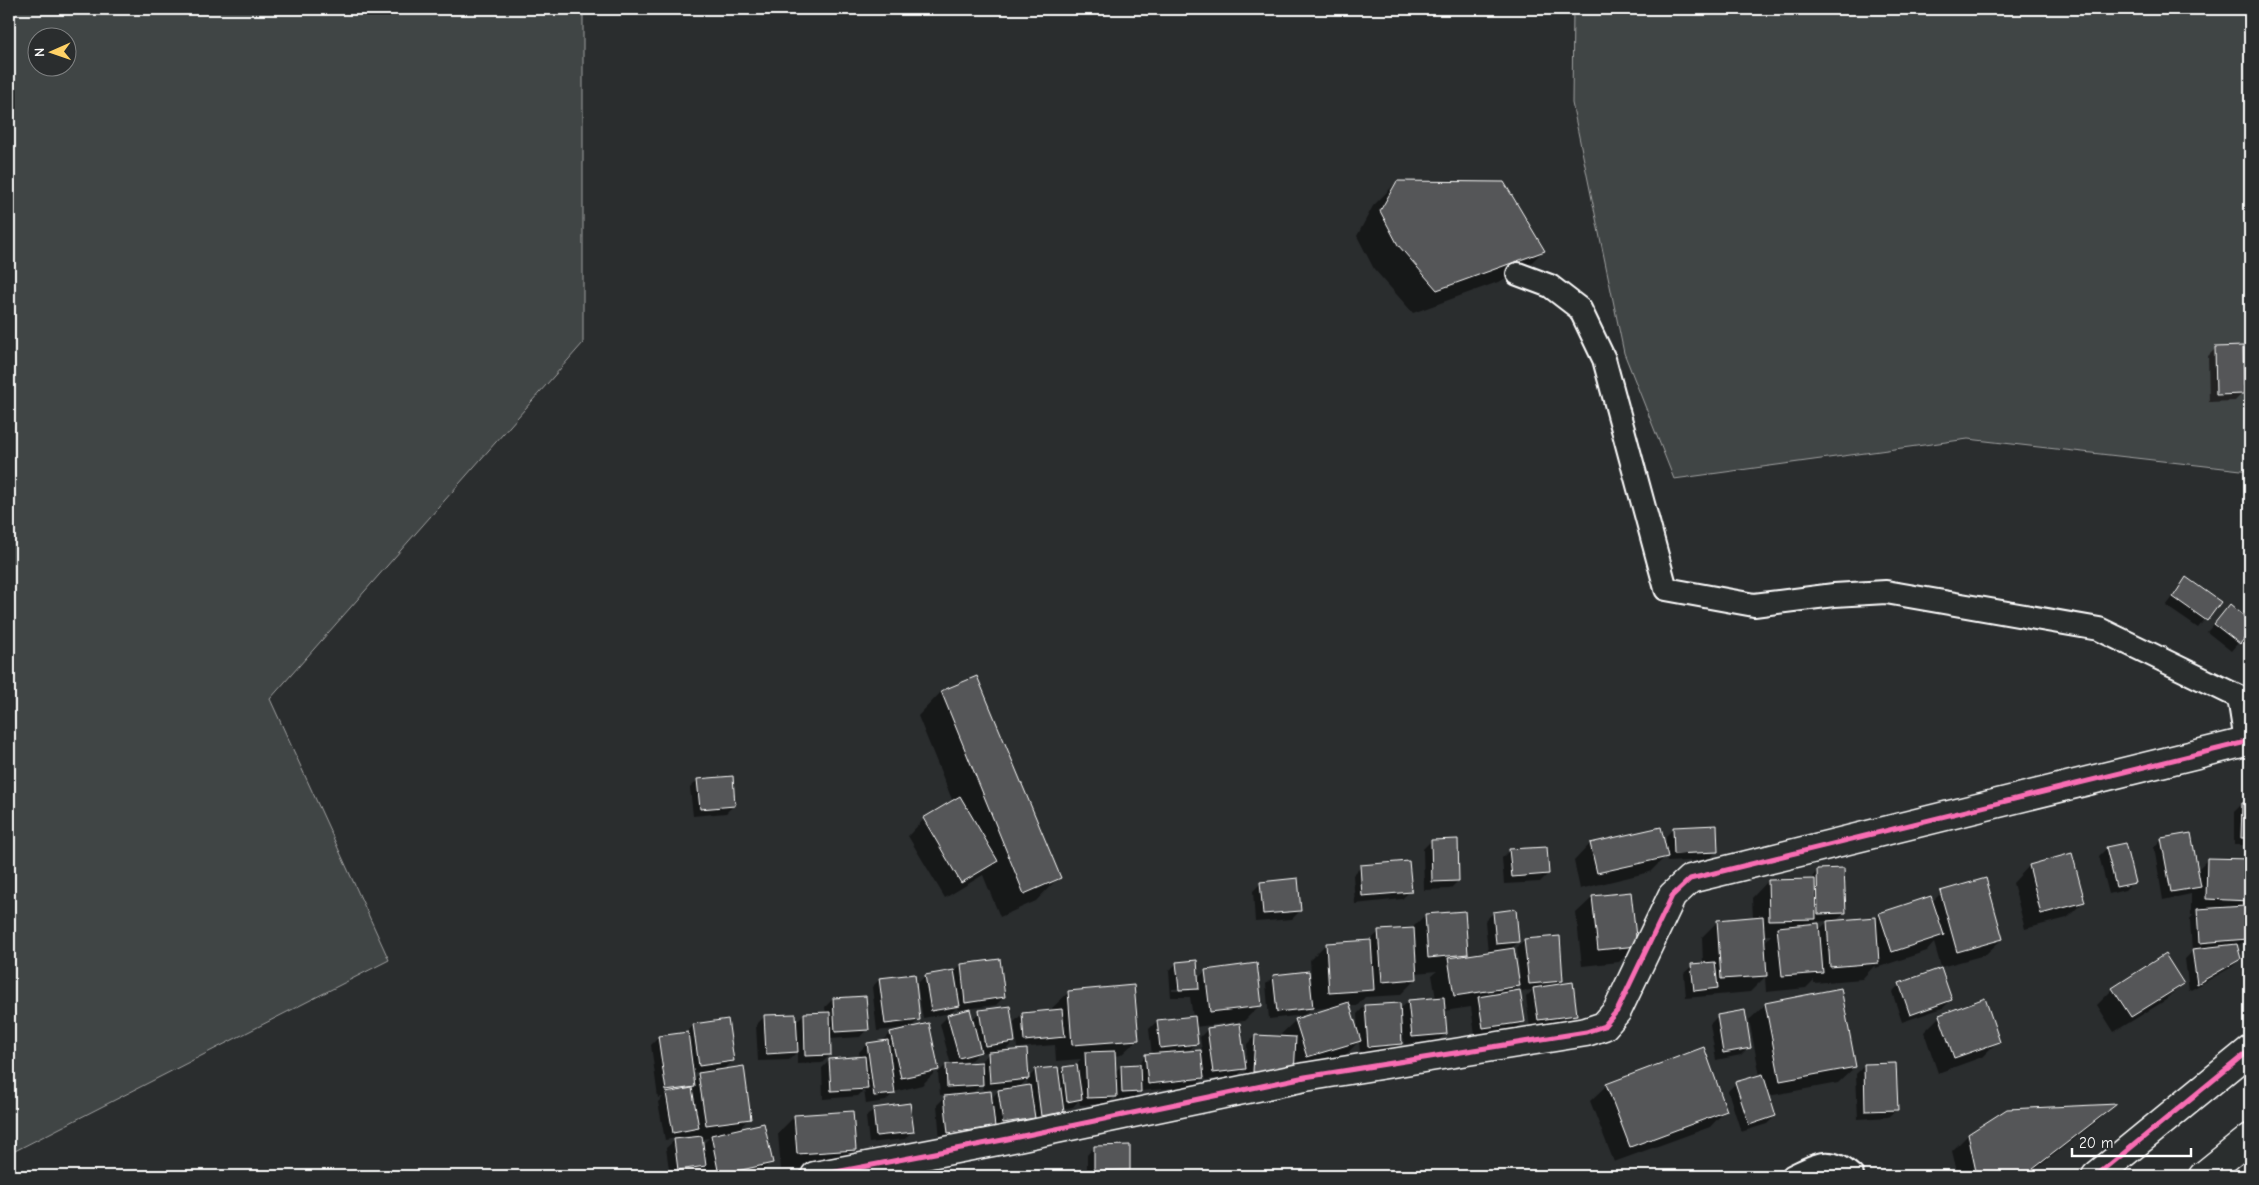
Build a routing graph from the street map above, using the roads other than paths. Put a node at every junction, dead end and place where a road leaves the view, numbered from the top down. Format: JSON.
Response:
{"nodes":[{"id":1,"x":1518,"y":274,"type":"dead end"},
{"id":2,"x":2248,"y":742,"type":"edge"},
{"id":3,"x":2250,"y":1050,"type":"edge"},
{"id":4,"x":2250,"y":1138,"type":"edge"},
{"id":5,"x":815,"y":1176,"type":"edge"},
{"id":6,"x":1793,"y":1176,"type":"edge"},
{"id":7,"x":1852,"y":1176,"type":"edge"},
{"id":8,"x":2096,"y":1176,"type":"edge"},
{"id":9,"x":2202,"y":1176,"type":"edge"}],
"edges":[{"from":1,"to":2,"type":"lane"},
{"from":2,"to":5,"type":"main road"},
{"from":3,"to":8,"type":"main road"},
{"from":4,"to":9,"type":"main road"},
{"from":6,"to":7,"type":"lane"}]}
